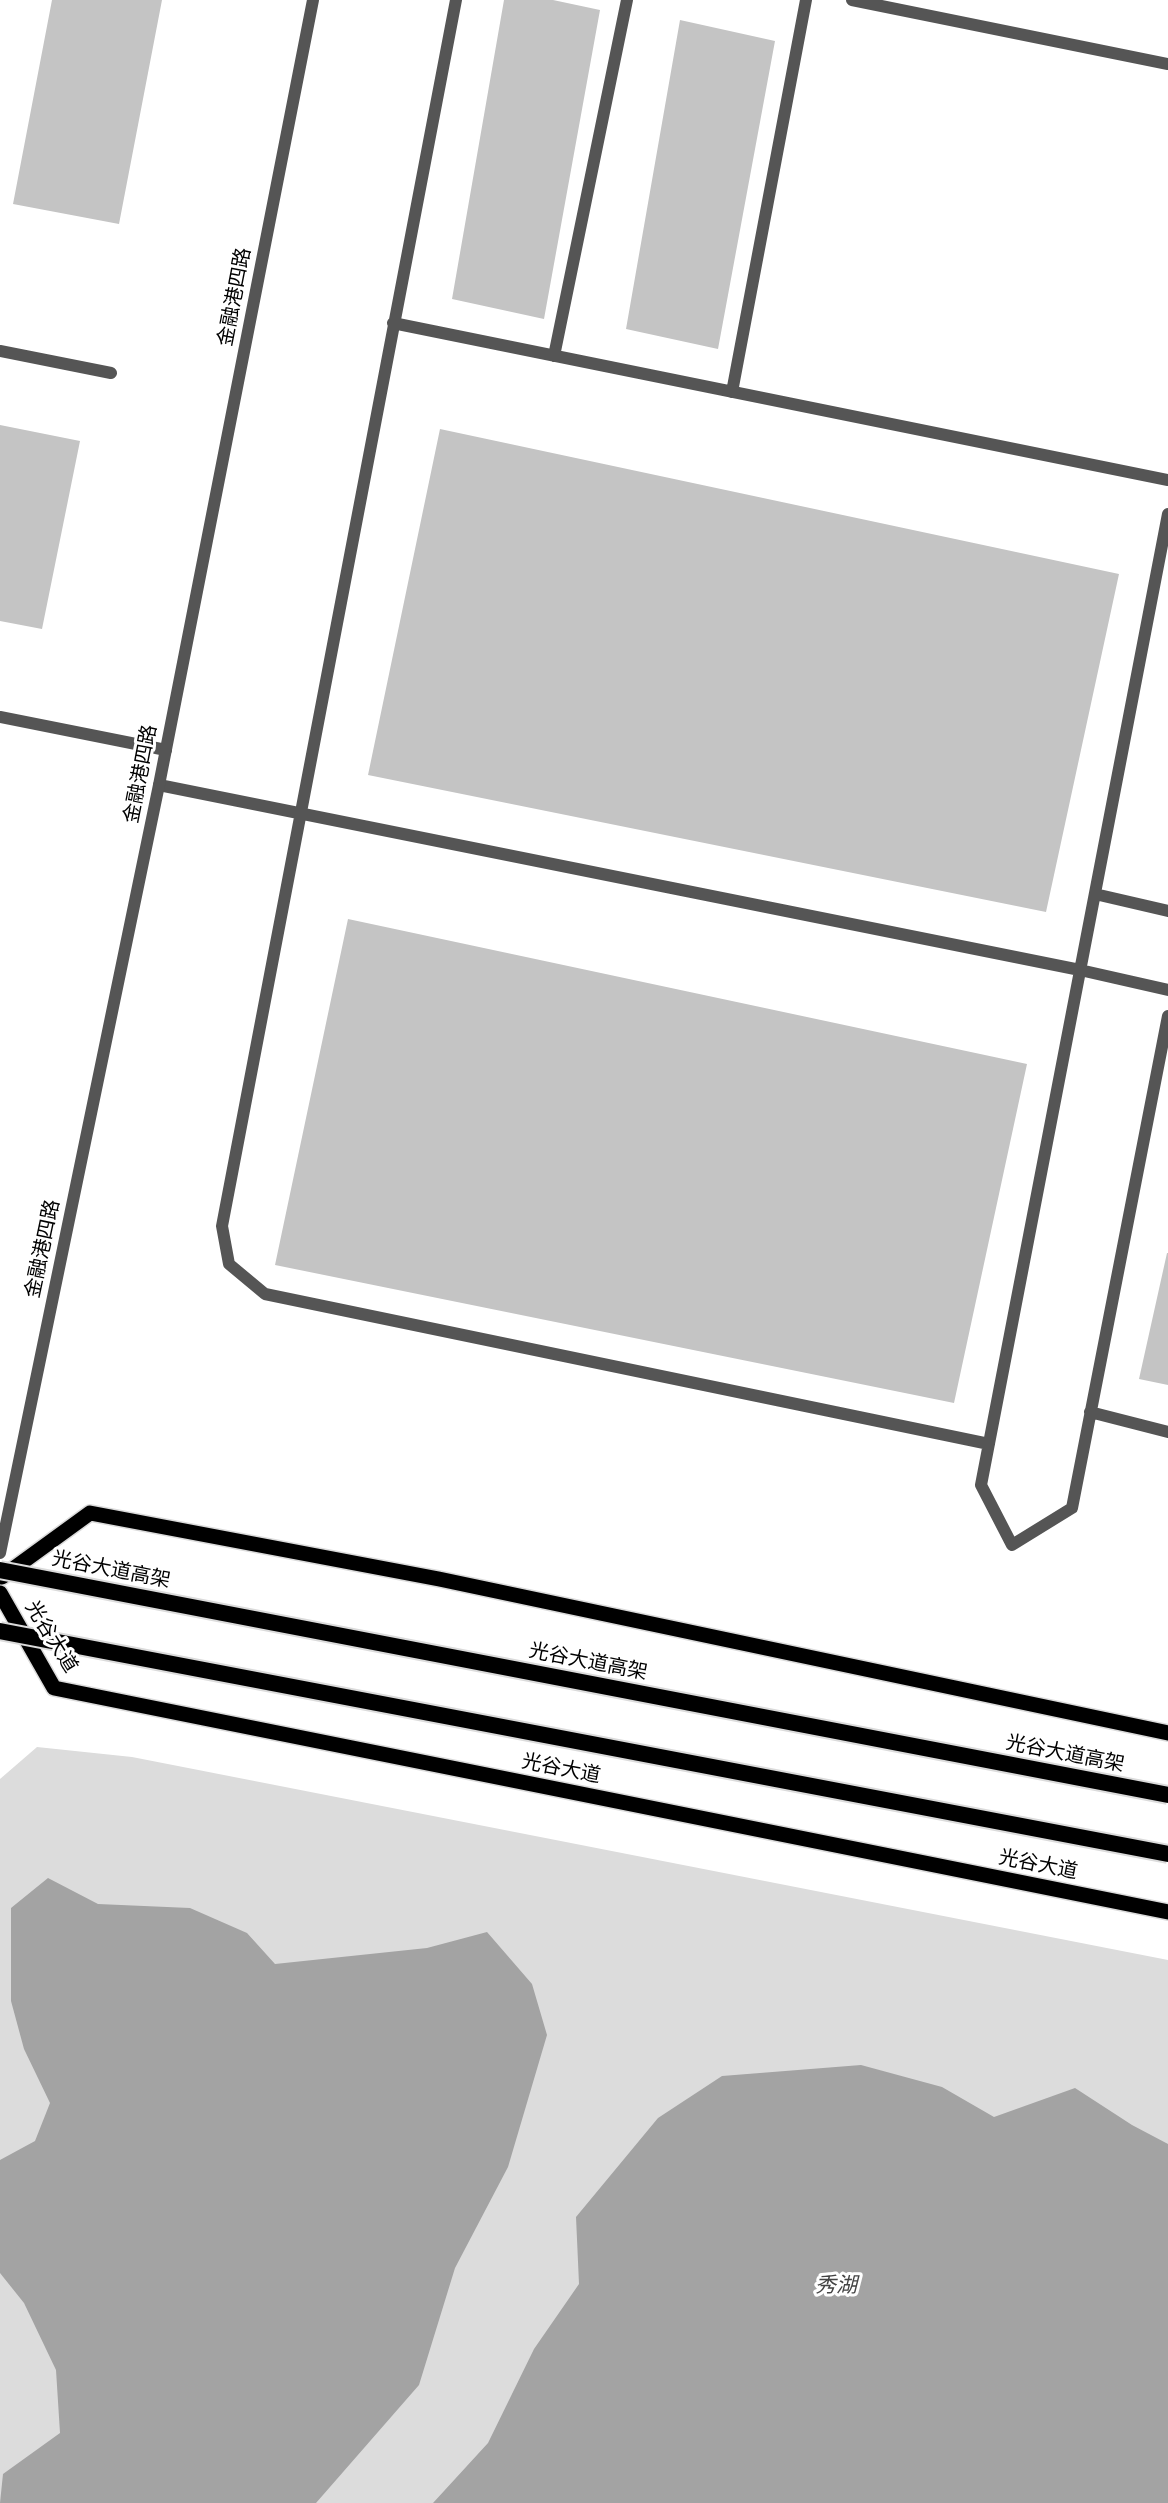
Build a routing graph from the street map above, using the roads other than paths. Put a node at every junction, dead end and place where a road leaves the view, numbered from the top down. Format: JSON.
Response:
{"nodes":[{"id":1,"x":313,"y":0,"type":"edge"},
{"id":2,"x":456,"y":0,"type":"edge"},
{"id":3,"x":627,"y":0,"type":"edge"},
{"id":4,"x":806,"y":0,"type":"edge"},
{"id":5,"x":852,"y":0,"type":"edge"},
{"id":6,"x":1168,"y":64,"type":"edge"},
{"id":7,"x":393,"y":323,"type":"junction"},
{"id":8,"x":0,"y":351,"type":"edge"},
{"id":9,"x":554,"y":356,"type":"junction"},
{"id":10,"x":111,"y":372,"type":"dead end"},
{"id":11,"x":732,"y":392,"type":"junction"},
{"id":12,"x":1168,"y":480,"type":"edge"},
{"id":13,"x":1168,"y":514,"type":"edge"},
{"id":14,"x":0,"y":717,"type":"edge"},
{"id":15,"x":166,"y":750,"type":"junction"},
{"id":16,"x":159,"y":785,"type":"junction"},
{"id":17,"x":299,"y":813,"type":"junction"},
{"id":18,"x":1095,"y":894,"type":"junction"},
{"id":19,"x":1168,"y":911,"type":"edge"},
{"id":20,"x":1080,"y":970,"type":"junction"},
{"id":21,"x":1168,"y":990,"type":"edge"},
{"id":22,"x":1168,"y":1016,"type":"edge"},
{"id":23,"x":1090,"y":1412,"type":"junction"},
{"id":24,"x":1168,"y":1432,"type":"edge"},
{"id":25,"x":989,"y":1444,"type":"junction"},
{"id":26,"x":0,"y":1553,"type":"edge"},
{"id":27,"x":0,"y":1570,"type":"edge"},
{"id":28,"x":0,"y":1578,"type":"edge"},
{"id":29,"x":0,"y":1593,"type":"edge"},
{"id":30,"x":0,"y":1631,"type":"edge"},
{"id":31,"x":1168,"y":1733,"type":"edge"},
{"id":32,"x":1168,"y":1795,"type":"edge"},
{"id":33,"x":1168,"y":1854,"type":"edge"},
{"id":34,"x":1168,"y":1912,"type":"edge"}],
"edges":[{"from":1,"to":15,"type":"street","name":"金融港四路"},
{"from":2,"to":7,"type":"street"},
{"from":3,"to":9,"type":"street"},
{"from":4,"to":11,"type":"street"},
{"from":5,"to":6,"type":"street"},
{"from":7,"to":9,"type":"street"},
{"from":7,"to":17,"type":"street"},
{"from":8,"to":10,"type":"street"},
{"from":9,"to":11,"type":"street"},
{"from":11,"to":12,"type":"street"},
{"from":13,"to":18,"type":"street"},
{"from":14,"to":15,"type":"street"},
{"from":15,"to":16,"type":"street","name":"金融港四路"},
{"from":16,"to":17,"type":"street"},
{"from":16,"to":26,"type":"street","name":"金融港四路"},
{"from":17,"to":20,"type":"street"},
{"from":17,"to":25,"type":"street"},
{"from":18,"to":19,"type":"street"},
{"from":18,"to":20,"type":"street"},
{"from":20,"to":21,"type":"street"},
{"from":20,"to":25,"type":"street"},
{"from":22,"to":23,"type":"street"},
{"from":23,"to":24,"type":"street"},
{"from":23,"to":25,"type":"street"},
{"from":27,"to":32,"type":"highway","name":"光谷大道高架","bridge":true},
{"from":28,"to":31,"type":"main road"},
{"from":29,"to":34,"type":"main road","name":"光谷大道"},
{"from":30,"to":33,"type":"highway","bridge":true}]}
